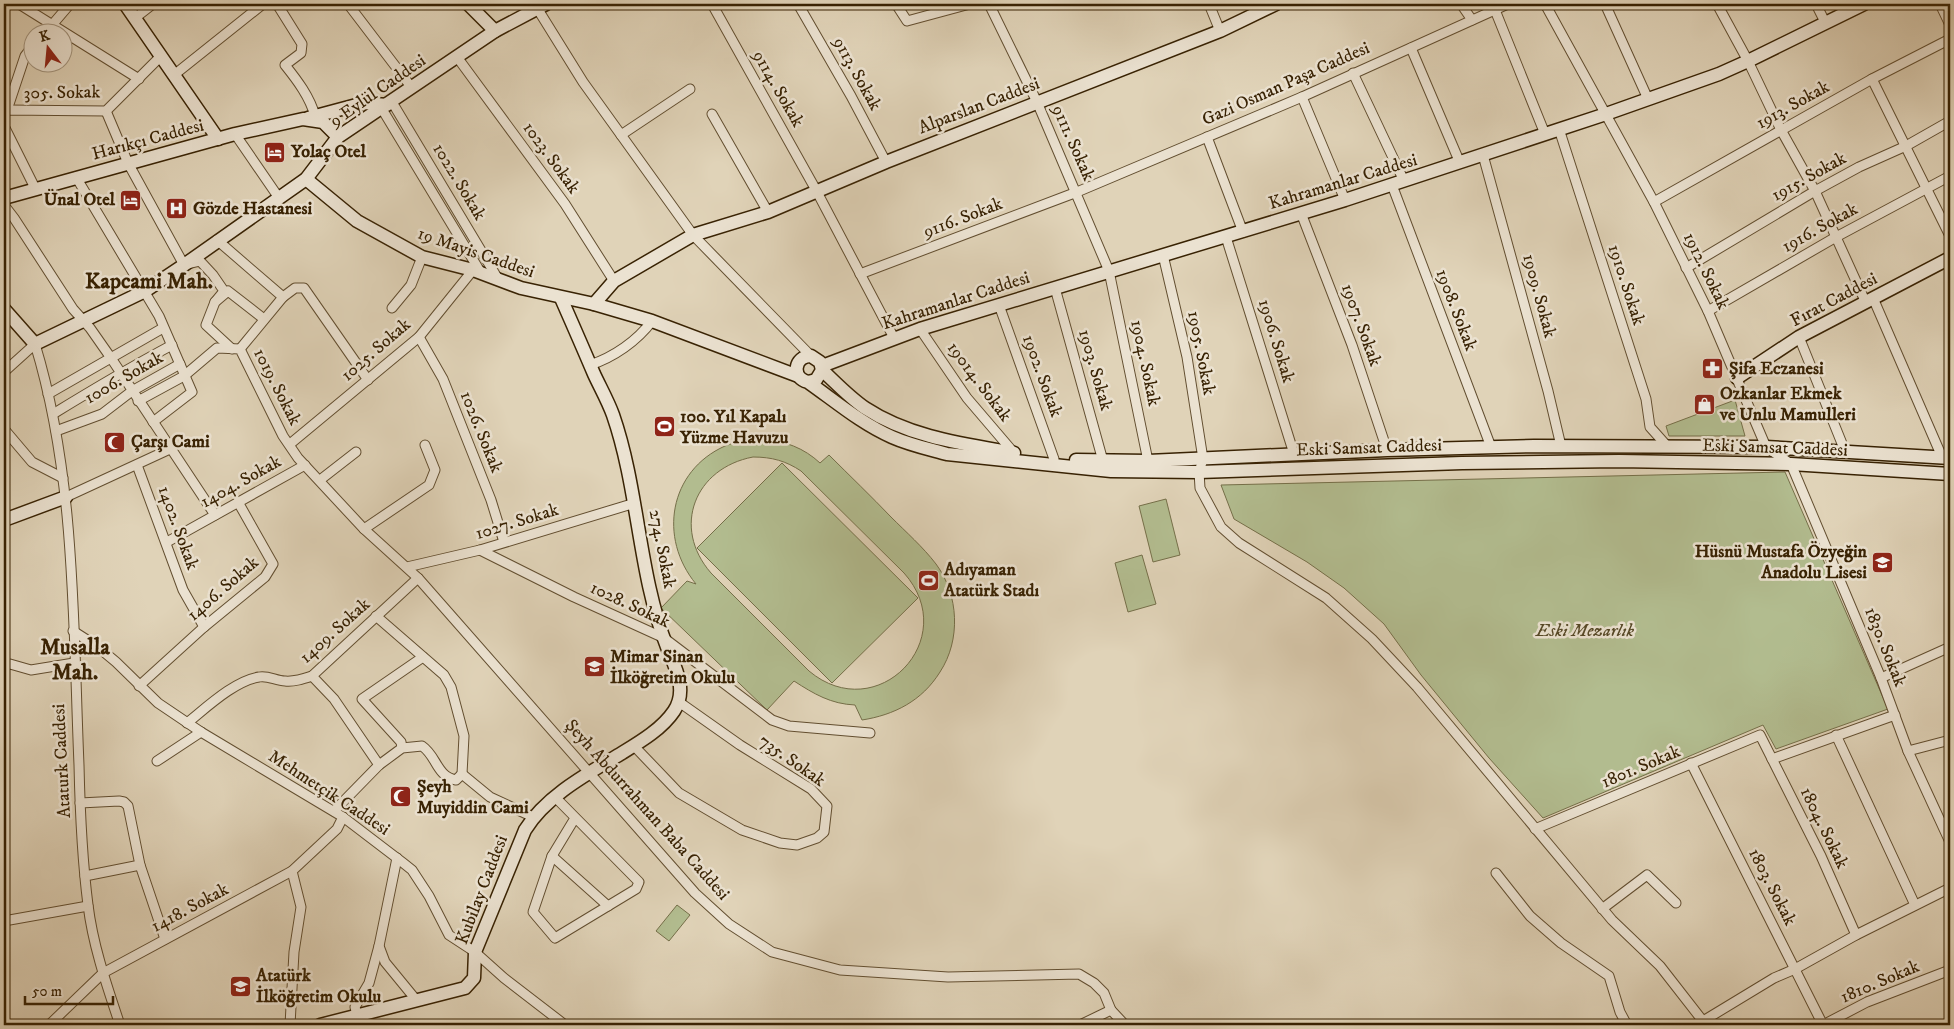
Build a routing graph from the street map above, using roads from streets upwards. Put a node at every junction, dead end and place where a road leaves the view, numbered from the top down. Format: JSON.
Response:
{"nodes":[{"id":1,"x":19,"y":4,"type":"edge"},
{"id":2,"x":70,"y":4,"type":"edge"},
{"id":3,"x":125,"y":4,"type":"edge"},
{"id":4,"x":154,"y":4,"type":"edge"},
{"id":5,"x":264,"y":4,"type":"edge"},
{"id":6,"x":277,"y":4,"type":"edge"},
{"id":7,"x":348,"y":4,"type":"edge"},
{"id":8,"x":468,"y":4,"type":"edge"},
{"id":9,"x":712,"y":4,"type":"edge"},
{"id":10,"x":798,"y":4,"type":"edge"},
{"id":11,"x":896,"y":4,"type":"edge"},
{"id":12,"x":970,"y":4,"type":"edge"},
{"id":13,"x":989,"y":4,"type":"edge"},
{"id":14,"x":1209,"y":4,"type":"edge"},
{"id":15,"x":1276,"y":4,"type":"edge"},
{"id":16,"x":1461,"y":4,"type":"edge"},
{"id":17,"x":1508,"y":4,"type":"edge"},
{"id":18,"x":1545,"y":4,"type":"edge"},
{"id":19,"x":1605,"y":4,"type":"edge"},
{"id":20,"x":1717,"y":4,"type":"edge"},
{"id":21,"x":1816,"y":4,"type":"edge"},
{"id":22,"x":1864,"y":4,"type":"edge"},
{"id":23,"x":1940,"y":4,"type":"edge"},
{"id":24,"x":541,"y":6,"type":"edge"},
{"id":25,"x":1495,"y":10,"type":"junction"},
{"id":26,"x":136,"y":18,"type":"junction"},
{"id":27,"x":1472,"y":20,"type":"junction"},
{"id":28,"x":50,"y":22,"type":"edge"},
{"id":29,"x":56,"y":22,"type":"edge"},
{"id":30,"x":1825,"y":22,"type":"junction"},
{"id":31,"x":1950,"y":25,"type":"edge"},
{"id":32,"x":495,"y":31,"type":"junction"},
{"id":33,"x":1220,"y":31,"type":"junction"},
{"id":34,"x":72,"y":36,"type":"edge"},
{"id":35,"x":1950,"y":38,"type":"edge"},
{"id":36,"x":1411,"y":48,"type":"junction"},
{"id":37,"x":161,"y":56,"type":"junction"},
{"id":38,"x":458,"y":57,"type":"junction"},
{"id":39,"x":22,"y":61,"type":"edge"},
{"id":40,"x":1748,"y":61,"type":"junction"},
{"id":41,"x":1353,"y":74,"type":"junction"},
{"id":42,"x":174,"y":75,"type":"junction"},
{"id":43,"x":139,"y":79,"type":"junction"},
{"id":44,"x":1872,"y":79,"type":"junction"},
{"id":45,"x":412,"y":88,"type":"junction"},
{"id":46,"x":690,"y":90,"type":"dead end"},
{"id":47,"x":8,"y":94,"type":"edge"},
{"id":48,"x":1302,"y":97,"type":"junction"},
{"id":49,"x":1648,"y":99,"type":"junction"},
{"id":50,"x":1037,"y":102,"type":"junction"},
{"id":51,"x":387,"y":105,"type":"junction"},
{"id":52,"x":106,"y":111,"type":"junction"},
{"id":53,"x":6,"y":112,"type":"edge"},
{"id":54,"x":712,"y":114,"type":"dead end"},
{"id":55,"x":1606,"y":114,"type":"junction"},
{"id":56,"x":309,"y":117,"type":"junction"},
{"id":57,"x":1950,"y":121,"type":"edge"},
{"id":58,"x":4,"y":126,"type":"edge"},
{"id":59,"x":1559,"y":129,"type":"junction"},
{"id":60,"x":1781,"y":130,"type":"junction"},
{"id":61,"x":234,"y":134,"type":"junction"},
{"id":62,"x":1545,"y":134,"type":"junction"},
{"id":63,"x":621,"y":135,"type":"junction"},
{"id":64,"x":338,"y":137,"type":"junction"},
{"id":65,"x":1207,"y":137,"type":"junction"},
{"id":66,"x":218,"y":139,"type":"junction"},
{"id":67,"x":1906,"y":146,"type":"junction"},
{"id":68,"x":1483,"y":155,"type":"junction"},
{"id":69,"x":886,"y":162,"type":"junction"},
{"id":70,"x":128,"y":163,"type":"junction"},
{"id":71,"x":1460,"y":163,"type":"junction"},
{"id":72,"x":1950,"y":176,"type":"edge"},
{"id":73,"x":76,"y":177,"type":"junction"},
{"id":74,"x":306,"y":179,"type":"junction"},
{"id":75,"x":1398,"y":183,"type":"junction"},
{"id":76,"x":1927,"y":187,"type":"junction"},
{"id":77,"x":36,"y":190,"type":"junction"},
{"id":78,"x":816,"y":190,"type":"junction"},
{"id":79,"x":1815,"y":191,"type":"junction"},
{"id":80,"x":1077,"y":192,"type":"junction"},
{"id":81,"x":4,"y":198,"type":"edge"},
{"id":82,"x":279,"y":198,"type":"junction"},
{"id":83,"x":1345,"y":200,"type":"junction"},
{"id":84,"x":1654,"y":202,"type":"junction"},
{"id":85,"x":4,"y":205,"type":"edge"},
{"id":86,"x":768,"y":212,"type":"junction"},
{"id":87,"x":1301,"y":213,"type":"junction"},
{"id":88,"x":1243,"y":232,"type":"junction"},
{"id":89,"x":693,"y":235,"type":"junction"},
{"id":90,"x":1950,"y":236,"type":"edge"},
{"id":91,"x":1226,"y":237,"type":"junction"},
{"id":92,"x":1836,"y":237,"type":"junction"},
{"id":93,"x":217,"y":240,"type":"junction"},
{"id":94,"x":1163,"y":255,"type":"junction"},
{"id":95,"x":422,"y":256,"type":"junction"},
{"id":96,"x":1950,"y":258,"type":"edge"},
{"id":97,"x":184,"y":265,"type":"junction"},
{"id":98,"x":1686,"y":268,"type":"junction"},
{"id":99,"x":1109,"y":271,"type":"junction"},
{"id":100,"x":477,"y":272,"type":"junction"},
{"id":101,"x":860,"y":274,"type":"junction"},
{"id":102,"x":498,"y":279,"type":"junction"},
{"id":103,"x":614,"y":281,"type":"junction"},
{"id":104,"x":1055,"y":288,"type":"junction"},
{"id":105,"x":145,"y":291,"type":"junction"},
{"id":106,"x":283,"y":297,"type":"junction"},
{"id":107,"x":561,"y":298,"type":"junction"},
{"id":108,"x":1870,"y":300,"type":"junction"},
{"id":109,"x":215,"y":302,"type":"junction"},
{"id":110,"x":594,"y":304,"type":"junction"},
{"id":111,"x":999,"y":305,"type":"junction"},
{"id":112,"x":392,"y":308,"type":"dead end"},
{"id":113,"x":4,"y":310,"type":"edge"},
{"id":114,"x":1708,"y":311,"type":"junction"},
{"id":115,"x":264,"y":319,"type":"junction"},
{"id":116,"x":84,"y":321,"type":"junction"},
{"id":117,"x":652,"y":321,"type":"junction"},
{"id":118,"x":163,"y":328,"type":"junction"},
{"id":119,"x":920,"y":330,"type":"junction"},
{"id":120,"x":419,"y":337,"type":"junction"},
{"id":121,"x":1799,"y":337,"type":"junction"},
{"id":122,"x":894,"y":338,"type":"junction"},
{"id":123,"x":35,"y":344,"type":"junction"},
{"id":124,"x":172,"y":345,"type":"junction"},
{"id":125,"x":236,"y":349,"type":"junction"},
{"id":126,"x":812,"y":356,"type":"junction"},
{"id":127,"x":111,"y":358,"type":"junction"},
{"id":128,"x":180,"y":364,"type":"junction"},
{"id":129,"x":590,"y":365,"type":"junction"},
{"id":130,"x":822,"y":368,"type":"junction"},
{"id":131,"x":4,"y":372,"type":"edge"},
{"id":132,"x":120,"y":373,"type":"junction"},
{"id":133,"x":184,"y":376,"type":"junction"},
{"id":134,"x":1737,"y":378,"type":"junction"},
{"id":135,"x":803,"y":379,"type":"junction"},
{"id":136,"x":368,"y":380,"type":"junction"},
{"id":137,"x":132,"y":391,"type":"junction"},
{"id":138,"x":48,"y":394,"type":"junction"},
{"id":139,"x":138,"y":401,"type":"junction"},
{"id":140,"x":53,"y":414,"type":"junction"},
{"id":141,"x":153,"y":422,"type":"junction"},
{"id":142,"x":4,"y":429,"type":"edge"},
{"id":143,"x":56,"y":431,"type":"junction"},
{"id":144,"x":290,"y":444,"type":"junction"},
{"id":145,"x":425,"y":445,"type":"dead end"},
{"id":146,"x":1561,"y":446,"type":"junction"},
{"id":147,"x":1667,"y":446,"type":"junction"},
{"id":148,"x":1491,"y":447,"type":"junction"},
{"id":149,"x":1766,"y":447,"type":"junction"},
{"id":150,"x":170,"y":449,"type":"junction"},
{"id":151,"x":1387,"y":450,"type":"junction"},
{"id":152,"x":1845,"y":451,"type":"junction"},
{"id":153,"x":356,"y":452,"type":"dead end"},
{"id":154,"x":1014,"y":453,"type":"junction"},
{"id":155,"x":1294,"y":454,"type":"junction"},
{"id":156,"x":1946,"y":457,"type":"edge"},
{"id":157,"x":1054,"y":459,"type":"junction"},
{"id":158,"x":1203,"y":459,"type":"junction"},
{"id":159,"x":1103,"y":461,"type":"junction"},
{"id":160,"x":1148,"y":461,"type":"junction"},
{"id":161,"x":1791,"y":464,"type":"junction"},
{"id":162,"x":137,"y":465,"type":"junction"},
{"id":163,"x":305,"y":465,"type":"junction"},
{"id":164,"x":1199,"y":472,"type":"junction"},
{"id":165,"x":1950,"y":474,"type":"edge"},
{"id":166,"x":63,"y":478,"type":"junction"},
{"id":167,"x":320,"y":480,"type":"junction"},
{"id":168,"x":66,"y":497,"type":"junction"},
{"id":169,"x":238,"y":502,"type":"junction"},
{"id":170,"x":635,"y":503,"type":"junction"},
{"id":171,"x":215,"y":515,"type":"junction"},
{"id":172,"x":4,"y":520,"type":"edge"},
{"id":173,"x":364,"y":529,"type":"junction"},
{"id":174,"x":166,"y":542,"type":"junction"},
{"id":175,"x":504,"y":542,"type":"junction"},
{"id":176,"x":480,"y":550,"type":"junction"},
{"id":177,"x":406,"y":567,"type":"junction"},
{"id":178,"x":418,"y":578,"type":"junction"},
{"id":179,"x":376,"y":616,"type":"junction"},
{"id":180,"x":204,"y":627,"type":"junction"},
{"id":181,"x":73,"y":631,"type":"junction"},
{"id":182,"x":664,"y":638,"type":"junction"},
{"id":183,"x":1950,"y":647,"type":"edge"},
{"id":184,"x":423,"y":657,"type":"junction"},
{"id":185,"x":74,"y":663,"type":"junction"},
{"id":186,"x":4,"y":666,"type":"edge"},
{"id":187,"x":312,"y":676,"type":"junction"},
{"id":188,"x":1881,"y":678,"type":"junction"},
{"id":189,"x":139,"y":686,"type":"junction"},
{"id":190,"x":679,"y":702,"type":"junction"},
{"id":191,"x":1895,"y":716,"type":"junction"},
{"id":192,"x":187,"y":723,"type":"junction"},
{"id":193,"x":201,"y":732,"type":"junction"},
{"id":194,"x":870,"y":733,"type":"dead end"},
{"id":195,"x":1760,"y":735,"type":"joint"},
{"id":196,"x":1836,"y":735,"type":"junction"},
{"id":197,"x":1950,"y":740,"type":"edge"},
{"id":198,"x":634,"y":746,"type":"junction"},
{"id":199,"x":402,"y":748,"type":"junction"},
{"id":200,"x":1908,"y":751,"type":"junction"},
{"id":201,"x":1772,"y":759,"type":"junction"},
{"id":202,"x":157,"y":761,"type":"dead end"},
{"id":203,"x":1691,"y":763,"type":"junction"},
{"id":204,"x":379,"y":765,"type":"junction"},
{"id":205,"x":590,"y":772,"type":"junction"},
{"id":206,"x":462,"y":774,"type":"junction"},
{"id":207,"x":555,"y":797,"type":"junction"},
{"id":208,"x":80,"y":803,"type":"junction"},
{"id":209,"x":334,"y":811,"type":"junction"},
{"id":210,"x":533,"y":816,"type":"junction"},
{"id":211,"x":343,"y":817,"type":"junction"},
{"id":212,"x":575,"y":818,"type":"junction"},
{"id":213,"x":1535,"y":829,"type":"junction"},
{"id":214,"x":1950,"y":842,"type":"edge"},
{"id":215,"x":552,"y":856,"type":"junction"},
{"id":216,"x":397,"y":858,"type":"junction"},
{"id":217,"x":140,"y":866,"type":"junction"},
{"id":218,"x":292,"y":871,"type":"junction"},
{"id":219,"x":1496,"y":873,"type":"dead end"},
{"id":220,"x":85,"y":876,"type":"junction"},
{"id":221,"x":1950,"y":888,"type":"edge"},
{"id":222,"x":1676,"y":903,"type":"dead end"},
{"id":223,"x":1915,"y":905,"type":"junction"},
{"id":224,"x":88,"y":906,"type":"junction"},
{"id":225,"x":608,"y":906,"type":"junction"},
{"id":226,"x":1602,"y":909,"type":"junction"},
{"id":227,"x":4,"y":921,"type":"edge"},
{"id":228,"x":1856,"y":935,"type":"junction"},
{"id":229,"x":164,"y":939,"type":"junction"},
{"id":230,"x":380,"y":946,"type":"junction"},
{"id":231,"x":475,"y":952,"type":"junction"},
{"id":232,"x":1795,"y":969,"type":"junction"},
{"id":233,"x":1950,"y":970,"type":"edge"},
{"id":234,"x":103,"y":973,"type":"junction"},
{"id":235,"x":417,"y":1001,"type":"junction"},
{"id":236,"x":1111,"y":1010,"type":"junction"},
{"id":237,"x":357,"y":1016,"type":"junction"},
{"id":238,"x":335,"y":1023,"type":"edge"},
{"id":239,"x":1705,"y":1023,"type":"edge"},
{"id":240,"x":49,"y":1025,"type":"edge"},
{"id":241,"x":120,"y":1025,"type":"edge"},
{"id":242,"x":290,"y":1025,"type":"edge"},
{"id":243,"x":320,"y":1025,"type":"edge"},
{"id":244,"x":565,"y":1025,"type":"edge"},
{"id":245,"x":1080,"y":1025,"type":"edge"},
{"id":246,"x":1125,"y":1025,"type":"edge"},
{"id":247,"x":1627,"y":1025,"type":"edge"},
{"id":248,"x":1823,"y":1025,"type":"edge"}],
"edges":[{"from":1,"to":28,"type":"street"},
{"from":2,"to":29,"type":"street"},
{"from":3,"to":26,"type":"street"},
{"from":4,"to":26,"type":"street"},
{"from":5,"to":42,"type":"street"},
{"from":6,"to":56,"type":"street"},
{"from":7,"to":45,"type":"street"},
{"from":8,"to":32,"type":"street"},
{"from":9,"to":78,"type":"street","name":"9114. Sokak"},
{"from":10,"to":69,"type":"street","name":"9113. Sokak"},
{"from":11,"to":12,"type":"street"},
{"from":13,"to":50,"type":"street","name":"9111. Sokak"},
{"from":14,"to":33,"type":"street"},
{"from":15,"to":33,"type":"street","name":"Alparslan Caddesi"},
{"from":16,"to":27,"type":"street"},
{"from":17,"to":25,"type":"street","name":"Gazi Osman Paşa Caddesi"},
{"from":18,"to":55,"type":"street","name":"1912. Sokak"},
{"from":19,"to":49,"type":"street"},
{"from":20,"to":40,"type":"street"},
{"from":21,"to":30,"type":"street"},
{"from":22,"to":30,"type":"street","name":"Kahramanlar Caddesi"},
{"from":23,"to":31,"type":"street"},
{"from":24,"to":32,"type":"street","name":"9 Eylül Caddesi"},
{"from":24,"to":63,"type":"street"},
{"from":25,"to":27,"type":"street","name":"Gazi Osman Paşa Caddesi"},
{"from":25,"to":62,"type":"street"},
{"from":26,"to":37,"type":"street"},
{"from":27,"to":36,"type":"street","name":"Gazi Osman Paşa Caddesi"},
{"from":30,"to":40,"type":"street","name":"Kahramanlar Caddesi"},
{"from":32,"to":38,"type":"street","name":"9 Eylül Caddesi"},
{"from":33,"to":50,"type":"street","name":"Alparslan Caddesi"},
{"from":34,"to":43,"type":"street"},
{"from":35,"to":44,"type":"street","name":"1913. Sokak"},
{"from":36,"to":41,"type":"street","name":"Gazi Osman Paşa Caddesi"},
{"from":36,"to":71,"type":"street"},
{"from":37,"to":42,"type":"street"},
{"from":37,"to":43,"type":"street","name":"305. Sokak"},
{"from":38,"to":45,"type":"street","name":"9 Eylül Caddesi"},
{"from":38,"to":103,"type":"street","name":"1023. Sokak"},
{"from":39,"to":47,"type":"street"},
{"from":40,"to":49,"type":"street","name":"Kahramanlar Caddesi"},
{"from":40,"to":60,"type":"street"},
{"from":41,"to":48,"type":"street","name":"Gazi Osman Paşa Caddesi"},
{"from":41,"to":75,"type":"street","name":"1908. Sokak"},
{"from":42,"to":66,"type":"street"},
{"from":43,"to":52,"type":"street","name":"305. Sokak"},
{"from":44,"to":60,"type":"street","name":"1913. Sokak"},
{"from":44,"to":67,"type":"street"},
{"from":45,"to":51,"type":"street","name":"9 Eylül Caddesi"},
{"from":46,"to":63,"type":"street"},
{"from":47,"to":53,"type":"street"},
{"from":48,"to":65,"type":"street","name":"Gazi Osman Paşa Caddesi"},
{"from":48,"to":83,"type":"street"},
{"from":49,"to":55,"type":"street","name":"Kahramanlar Caddesi"},
{"from":50,"to":69,"type":"street","name":"Alparslan Caddesi"},
{"from":50,"to":80,"type":"street","name":"9111. Sokak"},
{"from":51,"to":56,"type":"street","name":"Harıkçı Caddesi"},
{"from":51,"to":64,"type":"street","name":"9 Eylül Caddesi"},
{"from":51,"to":100,"type":"street","name":"1022. Sokak"},
{"from":51,"to":102,"type":"street","name":"1022. Sokak"},
{"from":52,"to":53,"type":"street","name":"305. Sokak"},
{"from":52,"to":70,"type":"street"},
{"from":54,"to":86,"type":"street"},
{"from":55,"to":59,"type":"street","name":"Kahramanlar Caddesi"},
{"from":55,"to":84,"type":"street","name":"1912. Sokak"},
{"from":56,"to":61,"type":"street","name":"Harıkçı Caddesi"},
{"from":56,"to":64,"type":"street","name":"Harıkçı Caddesi"},
{"from":57,"to":67,"type":"street","name":"1915. Sokak"},
{"from":58,"to":77,"type":"street"},
{"from":59,"to":62,"type":"street","name":"Kahramanlar Caddesi"},
{"from":59,"to":147,"type":"street","name":"1910. Sokak"},
{"from":60,"to":79,"type":"street"},
{"from":60,"to":84,"type":"street","name":"1913. Sokak"},
{"from":61,"to":66,"type":"street","name":"Harıkçı Caddesi"},
{"from":61,"to":82,"type":"street"},
{"from":62,"to":68,"type":"street","name":"Kahramanlar Caddesi"},
{"from":63,"to":89,"type":"street"},
{"from":64,"to":74,"type":"street","name":"9 Eylül Caddesi"},
{"from":65,"to":80,"type":"street","name":"Gazi Osman Paşa Caddesi"},
{"from":65,"to":88,"type":"street"},
{"from":66,"to":70,"type":"street","name":"Harıkçı Caddesi"},
{"from":67,"to":76,"type":"street"},
{"from":67,"to":79,"type":"street","name":"1915. Sokak"},
{"from":68,"to":71,"type":"street","name":"Kahramanlar Caddesi"},
{"from":68,"to":146,"type":"street","name":"1909. Sokak"},
{"from":69,"to":78,"type":"street","name":"Alparslan Caddesi"},
{"from":70,"to":73,"type":"street","name":"Harıkçı Caddesi"},
{"from":70,"to":97,"type":"street"},
{"from":71,"to":75,"type":"street","name":"Kahramanlar Caddesi"},
{"from":72,"to":76,"type":"street","name":"1916. Sokak"},
{"from":73,"to":77,"type":"street","name":"Harıkçı Caddesi"},
{"from":73,"to":105,"type":"street"},
{"from":74,"to":82,"type":"street","name":"9 Eylül Caddesi"},
{"from":74,"to":95,"type":"street","name":"19 Mayis Caddesi"},
{"from":75,"to":83,"type":"street","name":"Kahramanlar Caddesi"},
{"from":75,"to":148,"type":"street","name":"1908. Sokak"},
{"from":76,"to":90,"type":"street"},
{"from":76,"to":92,"type":"street","name":"1916. Sokak"},
{"from":77,"to":81,"type":"street","name":"Harıkçı Caddesi"},
{"from":78,"to":86,"type":"street","name":"Alparslan Caddesi"},
{"from":78,"to":101,"type":"street","name":"9114. Sokak"},
{"from":79,"to":92,"type":"street"},
{"from":79,"to":98,"type":"street","name":"1915. Sokak"},
{"from":80,"to":99,"type":"street","name":"9111. Sokak"},
{"from":80,"to":101,"type":"street","name":"9116. Sokak"},
{"from":82,"to":93,"type":"street","name":"9 Eylül Caddesi"},
{"from":83,"to":87,"type":"street","name":"Kahramanlar Caddesi"},
{"from":84,"to":98,"type":"street","name":"1912. Sokak"},
{"from":85,"to":116,"type":"street"},
{"from":86,"to":89,"type":"street","name":"Alparslan Caddesi"},
{"from":87,"to":88,"type":"street","name":"Kahramanlar Caddesi"},
{"from":87,"to":151,"type":"street","name":"1907. Sokak"},
{"from":88,"to":91,"type":"street","name":"Kahramanlar Caddesi"},
{"from":89,"to":103,"type":"street"},
{"from":89,"to":126,"type":"street"},
{"from":91,"to":94,"type":"street","name":"Kahramanlar Caddesi"},
{"from":91,"to":155,"type":"street","name":"1906. Sokak"},
{"from":92,"to":108,"type":"street"},
{"from":92,"to":114,"type":"street","name":"1916. Sokak"},
{"from":93,"to":97,"type":"street","name":"9 Eylül Caddesi"},
{"from":93,"to":106,"type":"street"},
{"from":94,"to":99,"type":"street","name":"Kahramanlar Caddesi"},
{"from":94,"to":158,"type":"street","name":"1905. Sokak"},
{"from":95,"to":100,"type":"street","name":"19 Mayis Caddesi"},
{"from":95,"to":112,"type":"street"},
{"from":96,"to":108,"type":"street","name":"Fırat Caddesi"},
{"from":97,"to":105,"type":"street","name":"9 Eylül Caddesi"},
{"from":97,"to":109,"type":"street"},
{"from":98,"to":114,"type":"street","name":"1912. Sokak"},
{"from":99,"to":104,"type":"street","name":"Kahramanlar Caddesi"},
{"from":99,"to":160,"type":"street","name":"1904. Sokak"},
{"from":100,"to":102,"type":"street","name":"19 Mayis Caddesi"},
{"from":100,"to":120,"type":"street","name":"1025. Sokak"},
{"from":101,"to":122,"type":"street","name":"9114. Sokak"},
{"from":102,"to":107,"type":"street","name":"19 Mayis Caddesi"},
{"from":103,"to":110,"type":"street"},
{"from":104,"to":111,"type":"street","name":"Kahramanlar Caddesi"},
{"from":104,"to":159,"type":"street","name":"1903. Sokak"},
{"from":105,"to":116,"type":"street","name":"9 Eylül Caddesi"},
{"from":105,"to":118,"type":"street"},
{"from":106,"to":115,"type":"street"},
{"from":106,"to":136,"type":"street"},
{"from":107,"to":110,"type":"street","name":"19 Mayis Caddesi"},
{"from":107,"to":129,"type":"street","name":"274. Sokak"},
{"from":108,"to":121,"type":"street","name":"Fırat Caddesi"},
{"from":108,"to":156,"type":"street"},
{"from":109,"to":115,"type":"street"},
{"from":109,"to":125,"type":"street"},
{"from":110,"to":117,"type":"street","name":"19 Mayis Caddesi"},
{"from":111,"to":119,"type":"street","name":"Kahramanlar Caddesi"},
{"from":111,"to":157,"type":"street","name":"1902. Sokak"},
{"from":113,"to":123,"type":"street"},
{"from":114,"to":134,"type":"street","name":"1912. Sokak"},
{"from":115,"to":125,"type":"street"},
{"from":116,"to":123,"type":"street","name":"9 Eylül Caddesi"},
{"from":116,"to":127,"type":"street"},
{"from":117,"to":129,"type":"street"},
{"from":117,"to":135,"type":"street","name":"19 Mayis Caddesi"},
{"from":118,"to":124,"type":"street"},
{"from":118,"to":127,"type":"street"},
{"from":119,"to":122,"type":"street","name":"Kahramanlar Caddesi"},
{"from":119,"to":154,"type":"street","name":"19014. Sokak"},
{"from":120,"to":136,"type":"street","name":"1025. Sokak"},
{"from":120,"to":175,"type":"street","name":"1026. Sokak"},
{"from":121,"to":134,"type":"street","name":"Fırat Caddesi"},
{"from":121,"to":152,"type":"street"},
{"from":122,"to":130,"type":"street","name":"Kahramanlar Caddesi"},
{"from":123,"to":131,"type":"street"},
{"from":123,"to":138,"type":"street","name":"Ataturk Caddesi"},
{"from":124,"to":128,"type":"street"},
{"from":124,"to":132,"type":"street"},
{"from":125,"to":133,"type":"street","name":"1019. Sokak"},
{"from":125,"to":144,"type":"street","name":"1019. Sokak"},
{"from":126,"to":130,"type":"street"},
{"from":126,"to":135,"type":"street"},
{"from":127,"to":132,"type":"street"},
{"from":127,"to":138,"type":"street"},
{"from":128,"to":133,"type":"street"},
{"from":128,"to":137,"type":"street","name":"1006. Sokak"},
{"from":129,"to":170,"type":"street","name":"274. Sokak"},
{"from":130,"to":135,"type":"street"},
{"from":130,"to":154,"type":"street","name":"Eski Samsat Caddesi"},
{"from":132,"to":137,"type":"street"},
{"from":132,"to":140,"type":"street"},
{"from":133,"to":139,"type":"street","name":"1019. Sokak"},
{"from":133,"to":141,"type":"street"},
{"from":134,"to":149,"type":"street","name":"1912. Sokak"},
{"from":135,"to":164,"type":"street","name":"Eski Samsat Caddesi"},
{"from":136,"to":144,"type":"street","name":"1025. Sokak"},
{"from":137,"to":139,"type":"street"},
{"from":137,"to":143,"type":"street","name":"1006. Sokak"},
{"from":138,"to":140,"type":"street","name":"Ataturk Caddesi"},
{"from":139,"to":141,"type":"street"},
{"from":140,"to":143,"type":"street","name":"Ataturk Caddesi"},
{"from":141,"to":150,"type":"street"},
{"from":142,"to":166,"type":"street"},
{"from":143,"to":166,"type":"street","name":"Ataturk Caddesi"},
{"from":144,"to":163,"type":"street","name":"Şeyh Abdurrahman Baba Caddesi"},
{"from":145,"to":173,"type":"street"},
{"from":146,"to":147,"type":"street","name":"Eski Samsat Caddesi"},
{"from":146,"to":148,"type":"street","name":"Eski Samsat Caddesi"},
{"from":147,"to":149,"type":"street","name":"Eski Samsat Caddesi"},
{"from":148,"to":151,"type":"street","name":"Eski Samsat Caddesi"},
{"from":149,"to":152,"type":"street","name":"Eski Samsat Caddesi"},
{"from":149,"to":161,"type":"street"},
{"from":150,"to":162,"type":"street"},
{"from":150,"to":171,"type":"street"},
{"from":151,"to":155,"type":"street","name":"Eski Samsat Caddesi"},
{"from":152,"to":156,"type":"street","name":"Eski Samsat Caddesi"},
{"from":153,"to":167,"type":"street"},
{"from":154,"to":157,"type":"street","name":"Eski Samsat Caddesi"},
{"from":155,"to":158,"type":"street","name":"Eski Samsat Caddesi"},
{"from":157,"to":159,"type":"street","name":"Eski Samsat Caddesi"},
{"from":158,"to":160,"type":"street","name":"Eski Samsat Caddesi"},
{"from":158,"to":164,"type":"street"},
{"from":159,"to":160,"type":"street","name":"Eski Samsat Caddesi"},
{"from":161,"to":164,"type":"street","name":"Eski Samsat Caddesi"},
{"from":161,"to":165,"type":"street","name":"Eski Samsat Caddesi"},
{"from":161,"to":188,"type":"street","name":"1830. Sokak"},
{"from":162,"to":168,"type":"street"},
{"from":162,"to":174,"type":"street","name":"1402. Sokak"},
{"from":163,"to":167,"type":"street","name":"Şeyh Abdurrahman Baba Caddesi"},
{"from":163,"to":169,"type":"street","name":"1404. Sokak"},
{"from":164,"to":213,"type":"street"},
{"from":166,"to":168,"type":"street","name":"Ataturk Caddesi"},
{"from":167,"to":173,"type":"street","name":"Şeyh Abdurrahman Baba Caddesi"},
{"from":168,"to":172,"type":"street"},
{"from":168,"to":181,"type":"street","name":"Ataturk Caddesi"},
{"from":169,"to":171,"type":"street","name":"1404. Sokak"},
{"from":169,"to":180,"type":"street","name":"1406. Sokak"},
{"from":170,"to":175,"type":"street","name":"1027. Sokak"},
{"from":170,"to":182,"type":"street","name":"274. Sokak"},
{"from":171,"to":174,"type":"street","name":"1404. Sokak"},
{"from":173,"to":177,"type":"street","name":"Şeyh Abdurrahman Baba Caddesi"},
{"from":174,"to":180,"type":"street","name":"1402. Sokak"},
{"from":175,"to":176,"type":"street","name":"1027. Sokak"},
{"from":176,"to":177,"type":"street","name":"1027. Sokak"},
{"from":176,"to":182,"type":"street","name":"1028. Sokak"},
{"from":177,"to":178,"type":"street","name":"Şeyh Abdurrahman Baba Caddesi"},
{"from":178,"to":179,"type":"street","name":"1409. Sokak"},
{"from":178,"to":205,"type":"street","name":"Şeyh Abdurrahman Baba Caddesi"},
{"from":179,"to":184,"type":"street"},
{"from":179,"to":187,"type":"street","name":"1409. Sokak"},
{"from":180,"to":189,"type":"street","name":"1406. Sokak"},
{"from":181,"to":185,"type":"street","name":"Ataturk Caddesi"},
{"from":181,"to":189,"type":"street","name":"Mehmetçik Caddesi"},
{"from":182,"to":190,"type":"street","name":"274. Sokak"},
{"from":182,"to":194,"type":"street","name":"1028. Sokak"},
{"from":183,"to":188,"type":"street"},
{"from":184,"to":199,"type":"street"},
{"from":184,"to":206,"type":"street"},
{"from":185,"to":186,"type":"street"},
{"from":185,"to":208,"type":"street","name":"Ataturk Caddesi"},
{"from":187,"to":192,"type":"street","name":"1409. Sokak"},
{"from":187,"to":204,"type":"street"},
{"from":188,"to":191,"type":"street","name":"1830. Sokak"},
{"from":189,"to":192,"type":"street","name":"Mehmetçik Caddesi"},
{"from":190,"to":198,"type":"street"},
{"from":190,"to":198,"type":"street","name":"735. Sokak"},
{"from":191,"to":196,"type":"street"},
{"from":191,"to":200,"type":"street","name":"1830. Sokak"},
{"from":192,"to":193,"type":"street","name":"Mehmetçik Caddesi"},
{"from":193,"to":202,"type":"street"},
{"from":193,"to":209,"type":"street","name":"Mehmetçik Caddesi"},
{"from":195,"to":201,"type":"street","name":"1804. Sokak"},
{"from":195,"to":203,"type":"street","name":"1801. Sokak"},
{"from":196,"to":201,"type":"street"},
{"from":196,"to":223,"type":"street"},
{"from":197,"to":200,"type":"street"},
{"from":198,"to":205,"type":"street"},
{"from":199,"to":204,"type":"street"},
{"from":199,"to":206,"type":"street"},
{"from":200,"to":214,"type":"street","name":"1830. Sokak"},
{"from":201,"to":228,"type":"street","name":"1804. Sokak"},
{"from":203,"to":213,"type":"street","name":"1801. Sokak"},
{"from":203,"to":232,"type":"street","name":"1803. Sokak"},
{"from":204,"to":209,"type":"street"},
{"from":205,"to":207,"type":"street","name":"Kubilay Caddesi"},
{"from":205,"to":236,"type":"street","name":"Şeyh Abdurrahman Baba Caddesi"},
{"from":206,"to":210,"type":"street"},
{"from":207,"to":210,"type":"street","name":"Kubilay Caddesi"},
{"from":207,"to":212,"type":"street"},
{"from":208,"to":217,"type":"street"},
{"from":208,"to":220,"type":"street","name":"Ataturk Caddesi"},
{"from":209,"to":211,"type":"street","name":"Mehmetçik Caddesi"},
{"from":210,"to":231,"type":"street","name":"Kubilay Caddesi"},
{"from":211,"to":216,"type":"street","name":"Mehmetçik Caddesi"},
{"from":211,"to":218,"type":"street","name":"1418. Sokak"},
{"from":212,"to":215,"type":"street"},
{"from":212,"to":225,"type":"street"},
{"from":213,"to":226,"type":"street"},
{"from":215,"to":225,"type":"street"},
{"from":215,"to":225,"type":"street"},
{"from":216,"to":230,"type":"street"},
{"from":216,"to":231,"type":"street","name":"Mehmetçik Caddesi"},
{"from":217,"to":220,"type":"street"},
{"from":217,"to":229,"type":"street"},
{"from":218,"to":229,"type":"street","name":"1418. Sokak"},
{"from":218,"to":242,"type":"street"},
{"from":219,"to":247,"type":"street"},
{"from":220,"to":224,"type":"street","name":"Ataturk Caddesi"},
{"from":221,"to":223,"type":"street"},
{"from":222,"to":226,"type":"street"},
{"from":223,"to":228,"type":"street"},
{"from":224,"to":227,"type":"street"},
{"from":224,"to":234,"type":"street","name":"Ataturk Caddesi"},
{"from":226,"to":239,"type":"street"},
{"from":228,"to":232,"type":"street"},
{"from":229,"to":234,"type":"street","name":"1418. Sokak"},
{"from":230,"to":235,"type":"street"},
{"from":230,"to":237,"type":"street"},
{"from":231,"to":235,"type":"street","name":"Kubilay Caddesi"},
{"from":231,"to":244,"type":"street","name":"Mehmetçik Caddesi"},
{"from":232,"to":239,"type":"street"},
{"from":232,"to":248,"type":"street","name":"1803. Sokak"},
{"from":233,"to":248,"type":"street","name":"1810. Sokak"},
{"from":234,"to":240,"type":"street","name":"1418. Sokak"},
{"from":234,"to":241,"type":"street","name":"Ataturk Caddesi"},
{"from":235,"to":237,"type":"street","name":"Kubilay Caddesi"},
{"from":236,"to":245,"type":"street"},
{"from":236,"to":246,"type":"street","name":"Şeyh Abdurrahman Baba Caddesi"},
{"from":237,"to":238,"type":"street","name":"Kubilay Caddesi"},
{"from":238,"to":243,"type":"street","name":"Kubilay Caddesi"}]}
